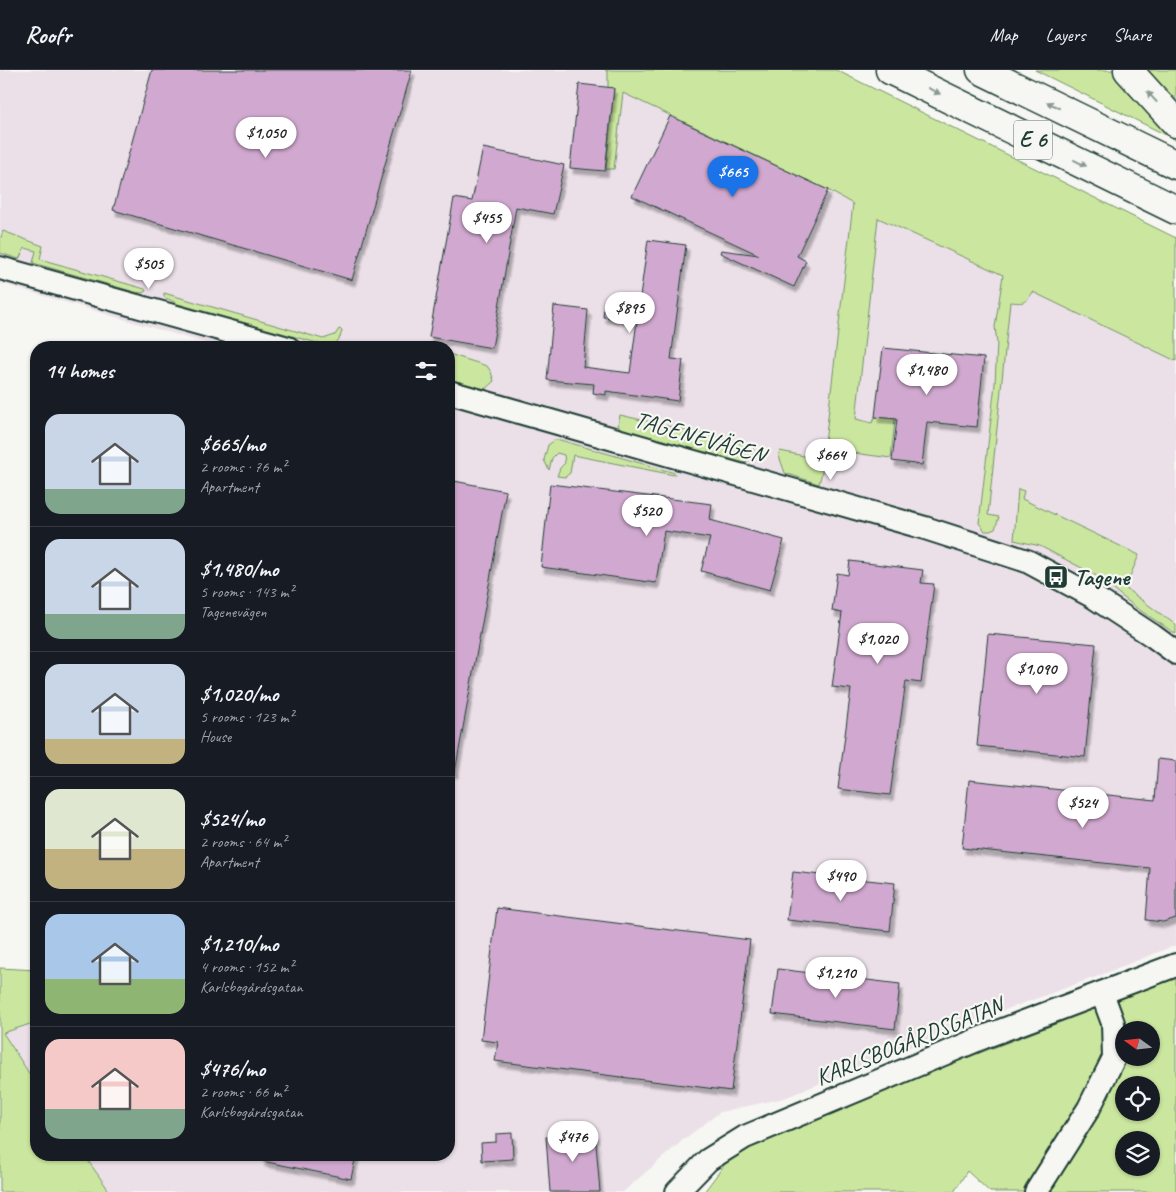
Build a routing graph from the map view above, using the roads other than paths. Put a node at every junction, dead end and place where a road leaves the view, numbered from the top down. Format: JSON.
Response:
{"nodes":[{"id":1,"x":890,"y":70,"type":"edge"},
{"id":2,"x":981,"y":70,"type":"edge"},
{"id":3,"x":1128,"y":70,"type":"edge"},
{"id":4,"x":1176,"y":123,"type":"edge"},
{"id":5,"x":1176,"y":164,"type":"edge"},
{"id":6,"x":1176,"y":210,"type":"edge"},
{"id":7,"x":0,"y":268,"type":"edge"},
{"id":8,"x":263,"y":341,"type":"edge"},
{"id":9,"x":455,"y":394,"type":"edge"},
{"id":10,"x":1176,"y":653,"type":"edge"},
{"id":11,"x":1176,"y":965,"type":"edge"},
{"id":12,"x":1102,"y":993,"type":"junction"},
{"id":13,"x":677,"y":1192,"type":"edge"},
{"id":14,"x":1036,"y":1192,"type":"edge"}],
"edges":[{"from":1,"to":6,"type":"highway","number":"E 6","one_way":true},
{"from":5,"to":2,"type":"highway","number":"E 6","one_way":true},
{"from":4,"to":3,"type":"highway","one_way":true},
{"from":7,"to":8,"type":"street"},
{"from":9,"to":10,"type":"street","name":"TAGENEVÄGEN"},
{"from":11,"to":12,"type":"street","name":"KARLSBOGÅRDSGATAN"},
{"from":12,"to":13,"type":"street","name":"KARLSBOGÅRDSGATAN"},
{"from":12,"to":14,"type":"street"}]}
